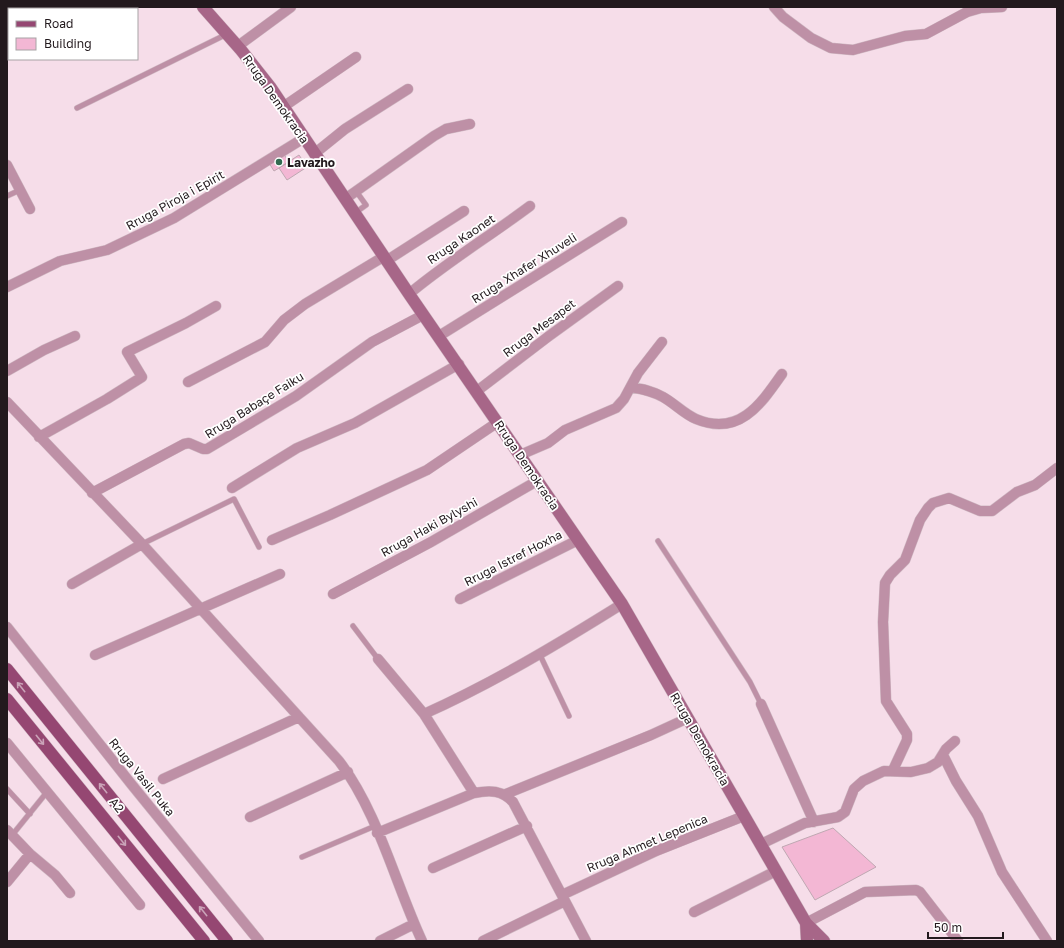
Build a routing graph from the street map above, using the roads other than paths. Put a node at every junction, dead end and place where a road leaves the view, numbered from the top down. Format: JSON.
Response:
{"nodes":[{"id":1,"x":203,"y":7,"type":"edge"},
{"id":2,"x":291,"y":7,"type":"edge"},
{"id":3,"x":774,"y":7,"type":"edge"},
{"id":4,"x":1002,"y":7,"type":"edge"},
{"id":5,"x":227,"y":34,"type":"junction"},
{"id":6,"x":238,"y":46,"type":"junction"},
{"id":7,"x":356,"y":57,"type":"dead end"},
{"id":8,"x":408,"y":89,"type":"dead end"},
{"id":9,"x":283,"y":107,"type":"junction"},
{"id":10,"x":77,"y":108,"type":"dead end"},
{"id":11,"x":470,"y":124,"type":"dead end"},
{"id":12,"x":304,"y":138,"type":"junction"},
{"id":13,"x":314,"y":154,"type":"junction"},
{"id":14,"x":7,"y":165,"type":"edge"},
{"id":15,"x":20,"y":190,"type":"junction"},
{"id":16,"x":356,"y":191,"type":"junction"},
{"id":17,"x":7,"y":196,"type":"edge"},
{"id":18,"x":345,"y":199,"type":"junction"},
{"id":19,"x":530,"y":206,"type":"dead end"},
{"id":20,"x":30,"y":209,"type":"dead end"},
{"id":21,"x":464,"y":211,"type":"dead end"},
{"id":22,"x":355,"y":213,"type":"junction"},
{"id":23,"x":622,"y":222,"type":"dead end"},
{"id":24,"x":384,"y":259,"type":"junction"},
{"id":25,"x":618,"y":286,"type":"dead end"},
{"id":26,"x":7,"y":287,"type":"edge"},
{"id":27,"x":408,"y":294,"type":"junction"},
{"id":28,"x":216,"y":306,"type":"dead end"},
{"id":29,"x":423,"y":315,"type":"junction"},
{"id":30,"x":75,"y":336,"type":"dead end"},
{"id":31,"x":439,"y":336,"type":"junction"},
{"id":32,"x":662,"y":342,"type":"dead end"},
{"id":33,"x":459,"y":364,"type":"junction"},
{"id":34,"x":7,"y":371,"type":"edge"},
{"id":35,"x":782,"y":374,"type":"dead end"},
{"id":36,"x":188,"y":382,"type":"dead end"},
{"id":37,"x":631,"y":387,"type":"junction"},
{"id":38,"x":477,"y":391,"type":"junction"},
{"id":39,"x":7,"y":402,"type":"edge"},
{"id":40,"x":498,"y":422,"type":"junction"},
{"id":41,"x":39,"y":437,"type":"junction"},
{"id":42,"x":520,"y":455,"type":"junction"},
{"id":43,"x":1057,"y":468,"type":"edge"},
{"id":44,"x":538,"y":481,"type":"junction"},
{"id":45,"x":232,"y":488,"type":"dead end"},
{"id":46,"x":92,"y":493,"type":"junction"},
{"id":47,"x":272,"y":540,"type":"dead end"},
{"id":48,"x":578,"y":540,"type":"junction"},
{"id":49,"x":658,"y":541,"type":"dead end"},
{"id":50,"x":142,"y":544,"type":"junction"},
{"id":51,"x":259,"y":547,"type":"dead end"},
{"id":52,"x":280,"y":574,"type":"dead end"},
{"id":53,"x":72,"y":584,"type":"dead end"},
{"id":54,"x":333,"y":594,"type":"dead end"},
{"id":55,"x":460,"y":599,"type":"dead end"},
{"id":56,"x":622,"y":604,"type":"junction"},
{"id":57,"x":201,"y":610,"type":"junction"},
{"id":58,"x":353,"y":626,"type":"dead end"},
{"id":59,"x":7,"y":627,"type":"edge"},
{"id":60,"x":540,"y":655,"type":"junction"},
{"id":61,"x":95,"y":656,"type":"dead end"},
{"id":62,"x":378,"y":659,"type":"joint"},
{"id":63,"x":7,"y":669,"type":"edge"},
{"id":64,"x":7,"y":699,"type":"edge"},
{"id":65,"x":761,"y":704,"type":"joint"},
{"id":66,"x":424,"y":714,"type":"junction"},
{"id":67,"x":569,"y":716,"type":"dead end"},
{"id":68,"x":299,"y":717,"type":"junction"},
{"id":69,"x":688,"y":718,"type":"junction"},
{"id":70,"x":955,"y":741,"type":"dead end"},
{"id":71,"x":7,"y":743,"type":"edge"},
{"id":72,"x":943,"y":755,"type":"junction"},
{"id":73,"x":893,"y":770,"type":"junction"},
{"id":74,"x":348,"y":772,"type":"junction"},
{"id":75,"x":163,"y":779,"type":"dead end"},
{"id":76,"x":7,"y":789,"type":"edge"},
{"id":77,"x":47,"y":792,"type":"junction"},
{"id":78,"x":474,"y":792,"type":"junction"},
{"id":79,"x":506,"y":794,"type":"junction"},
{"id":80,"x":30,"y":814,"type":"junction"},
{"id":81,"x":744,"y":816,"type":"junction"},
{"id":82,"x":250,"y":817,"type":"dead end"},
{"id":83,"x":814,"y":822,"type":"junction"},
{"id":84,"x":527,"y":826,"type":"junction"},
{"id":85,"x":376,"y":829,"type":"junction"},
{"id":86,"x":10,"y":832,"type":"edge"},
{"id":87,"x":761,"y":844,"type":"junction"},
{"id":88,"x":30,"y":854,"type":"junction"},
{"id":89,"x":302,"y":857,"type":"dead end"},
{"id":90,"x":433,"y":868,"type":"dead end"},
{"id":91,"x":776,"y":871,"type":"junction"},
{"id":92,"x":7,"y":882,"type":"edge"},
{"id":93,"x":70,"y":893,"type":"dead end"},
{"id":94,"x":563,"y":898,"type":"junction"},
{"id":95,"x":140,"y":905,"type":"dead end"},
{"id":96,"x":694,"y":912,"type":"dead end"},
{"id":97,"x":806,"y":923,"type":"junction"},
{"id":98,"x":414,"y":924,"type":"junction"},
{"id":99,"x":204,"y":941,"type":"edge"},
{"id":100,"x":227,"y":941,"type":"edge"},
{"id":101,"x":259,"y":941,"type":"edge"},
{"id":102,"x":380,"y":941,"type":"edge"},
{"id":103,"x":422,"y":941,"type":"edge"},
{"id":104,"x":482,"y":941,"type":"edge"},
{"id":105,"x":586,"y":941,"type":"edge"},
{"id":106,"x":807,"y":941,"type":"edge"},
{"id":107,"x":824,"y":941,"type":"edge"},
{"id":108,"x":958,"y":941,"type":"edge"},
{"id":109,"x":1047,"y":941,"type":"edge"}],
"edges":[{"from":1,"to":5,"type":"main road","name":"Rruga Demokracia"},
{"from":2,"to":6,"type":"street"},
{"from":3,"to":4,"type":"street"},
{"from":5,"to":6,"type":"main road","name":"Rruga Demokracia"},
{"from":5,"to":10,"type":"lane"},
{"from":6,"to":9,"type":"main road","name":"Rruga Demokracia"},
{"from":7,"to":9,"type":"street"},
{"from":8,"to":13,"type":"street"},
{"from":9,"to":12,"type":"main road","name":"Rruga Demokracia"},
{"from":11,"to":16,"type":"street"},
{"from":12,"to":13,"type":"main road","name":"Rruga Demokracia"},
{"from":12,"to":26,"type":"street","name":"Rruga Piroja i Epirit"},
{"from":13,"to":18,"type":"main road","name":"Rruga Demokracia"},
{"from":14,"to":15,"type":"street"},
{"from":15,"to":17,"type":"lane"},
{"from":15,"to":20,"type":"street"},
{"from":16,"to":18,"type":"street"},
{"from":16,"to":22,"type":"lane"},
{"from":18,"to":22,"type":"main road","name":"Rruga Demokracia"},
{"from":19,"to":27,"type":"street","name":"Rruga Kaonet"},
{"from":21,"to":24,"type":"street"},
{"from":22,"to":24,"type":"main road","name":"Rruga Demokracia"},
{"from":23,"to":31,"type":"street","name":"Rruga Xhafer Xhuveli"},
{"from":24,"to":27,"type":"main road","name":"Rruga Demokracia"},
{"from":24,"to":36,"type":"street"},
{"from":25,"to":38,"type":"street","name":"Rruga Mesapet"},
{"from":27,"to":29,"type":"main road","name":"Rruga Demokracia"},
{"from":28,"to":41,"type":"street"},
{"from":29,"to":31,"type":"main road","name":"Rruga Demokracia"},
{"from":29,"to":46,"type":"street","name":"Rruga Babaçe Faiku"},
{"from":30,"to":34,"type":"street"},
{"from":31,"to":33,"type":"main road","name":"Rruga Demokracia"},
{"from":32,"to":37,"type":"street"},
{"from":33,"to":38,"type":"main road","name":"Rruga Demokracia"},
{"from":33,"to":45,"type":"street"},
{"from":35,"to":37,"type":"street"},
{"from":37,"to":42,"type":"street"},
{"from":38,"to":40,"type":"main road","name":"Rruga Demokracia"},
{"from":39,"to":41,"type":"street"},
{"from":40,"to":42,"type":"main road","name":"Rruga Demokracia"},
{"from":40,"to":47,"type":"street"},
{"from":41,"to":46,"type":"street"},
{"from":42,"to":44,"type":"main road","name":"Rruga Demokracia"},
{"from":43,"to":73,"type":"street"},
{"from":44,"to":48,"type":"main road","name":"Rruga Demokracia"},
{"from":44,"to":54,"type":"street","name":"Rruga Haki Bylyshi"},
{"from":46,"to":50,"type":"street"},
{"from":48,"to":55,"type":"street","name":"Rruga Istref Hoxha"},
{"from":48,"to":56,"type":"main road","name":"Rruga Demokracia"},
{"from":49,"to":65,"type":"lane"},
{"from":50,"to":51,"type":"lane"},
{"from":50,"to":53,"type":"street"},
{"from":50,"to":57,"type":"street"},
{"from":52,"to":57,"type":"street"},
{"from":56,"to":60,"type":"street"},
{"from":56,"to":69,"type":"main road","name":"Rruga Demokracia"},
{"from":57,"to":61,"type":"street"},
{"from":57,"to":68,"type":"street"},
{"from":58,"to":62,"type":"lane"},
{"from":59,"to":101,"type":"street","name":"Rruga Vasil Puka"},
{"from":60,"to":66,"type":"street"},
{"from":60,"to":67,"type":"lane"},
{"from":62,"to":66,"type":"street"},
{"from":100,"to":63,"type":"main road","name":"A2","one_way":true},
{"from":64,"to":99,"type":"main road","name":"A2","one_way":true},
{"from":65,"to":83,"type":"street"},
{"from":66,"to":78,"type":"street"},
{"from":68,"to":74,"type":"street"},
{"from":68,"to":75,"type":"street"},
{"from":69,"to":79,"type":"street"},
{"from":69,"to":81,"type":"main road","name":"Rruga Demokracia"},
{"from":70,"to":72,"type":"street"},
{"from":71,"to":77,"type":"street"},
{"from":72,"to":73,"type":"street"},
{"from":72,"to":109,"type":"street"},
{"from":73,"to":83,"type":"street"},
{"from":74,"to":82,"type":"street"},
{"from":74,"to":85,"type":"street"},
{"from":76,"to":80,"type":"lane"},
{"from":77,"to":80,"type":"lane"},
{"from":77,"to":95,"type":"street"},
{"from":78,"to":79,"type":"street"},
{"from":78,"to":85,"type":"street"},
{"from":79,"to":84,"type":"street"},
{"from":80,"to":86,"type":"lane"},
{"from":81,"to":87,"type":"main road","name":"Rruga Demokracia"},
{"from":81,"to":94,"type":"street","name":"Rruga Ahmet Lepenica"},
{"from":83,"to":87,"type":"street"},
{"from":84,"to":90,"type":"street"},
{"from":84,"to":94,"type":"street"},
{"from":85,"to":89,"type":"lane"},
{"from":85,"to":98,"type":"street"},
{"from":86,"to":88,"type":"street"},
{"from":87,"to":91,"type":"main road","name":"Rruga Demokracia"},
{"from":88,"to":92,"type":"street"},
{"from":88,"to":93,"type":"street"},
{"from":91,"to":96,"type":"street"},
{"from":91,"to":97,"type":"main road","name":"Rruga Demokracia"},
{"from":94,"to":104,"type":"street","name":"Rruga Ahmet Lepenica"},
{"from":94,"to":105,"type":"street"},
{"from":97,"to":106,"type":"main road"},
{"from":97,"to":107,"type":"main road","name":"Rruga Demokracia"},
{"from":97,"to":108,"type":"street"},
{"from":98,"to":102,"type":"street"},
{"from":98,"to":103,"type":"street"}]}
